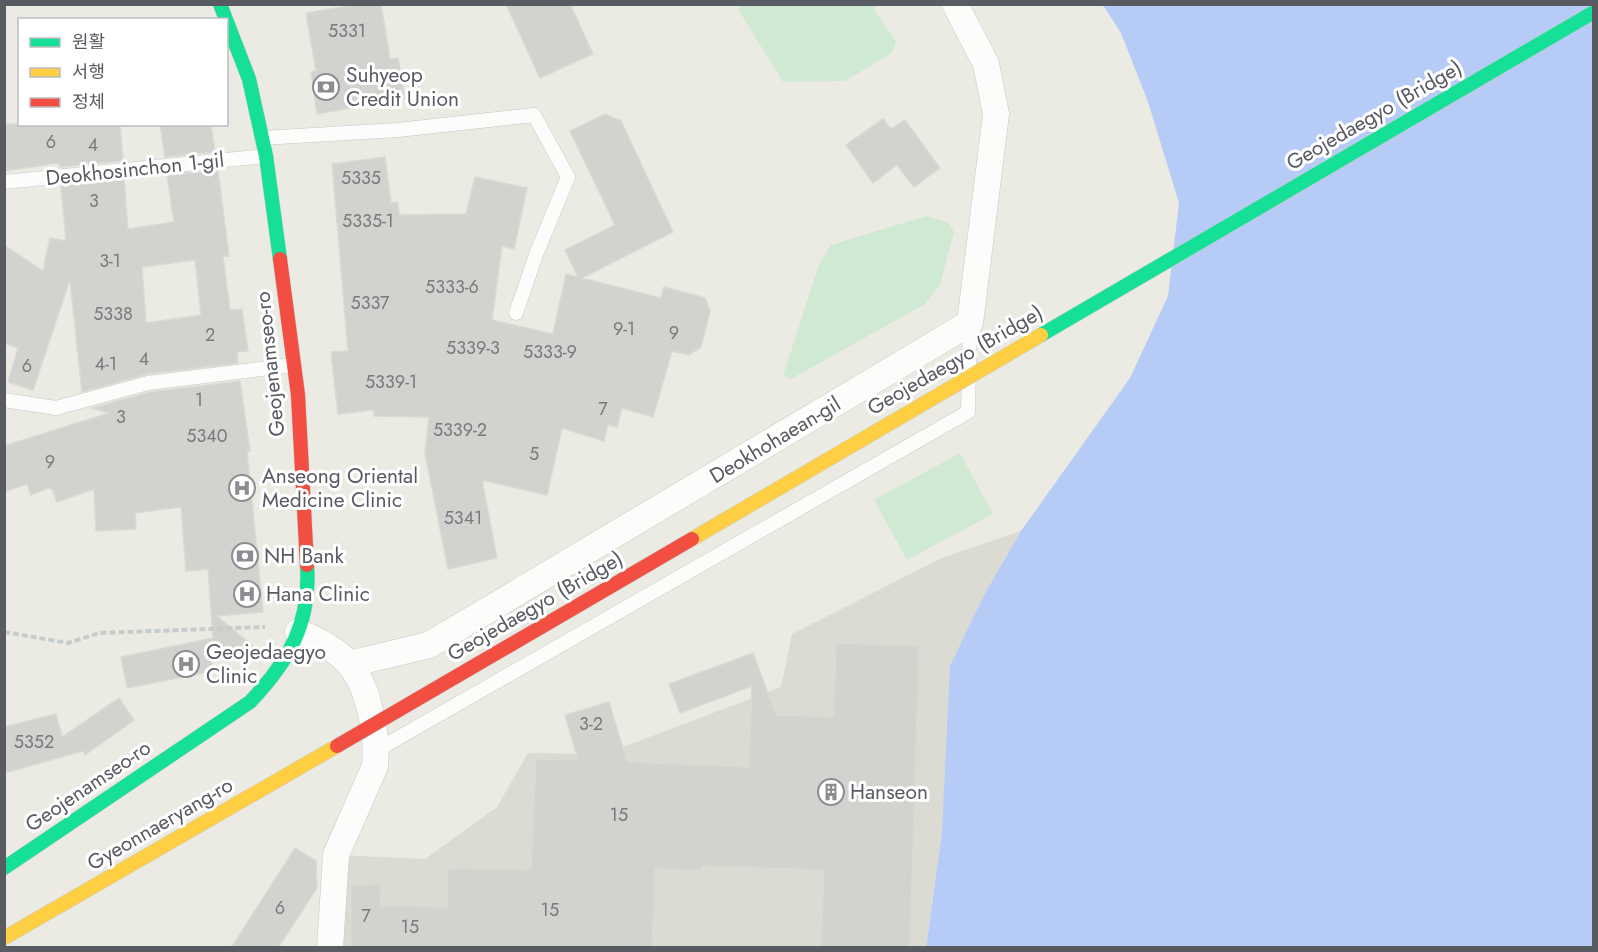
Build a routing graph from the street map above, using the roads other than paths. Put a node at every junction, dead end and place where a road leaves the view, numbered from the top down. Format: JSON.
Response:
{"nodes":[{"id":1,"x":220,"y":4,"type":"edge"},
{"id":2,"x":955,"y":4,"type":"edge"},
{"id":3,"x":1593,"y":12,"type":"edge"},
{"id":4,"x":225,"y":18,"type":"edge"},
{"id":5,"x":228,"y":25,"type":"edge"},
{"id":6,"x":262,"y":138,"type":"junction"},
{"id":7,"x":266,"y":156,"type":"junction"},
{"id":8,"x":4,"y":182,"type":"edge"},
{"id":9,"x":516,"y":314,"type":"dead end"},
{"id":10,"x":970,"y":323,"type":"junction"},
{"id":11,"x":293,"y":365,"type":"junction"},
{"id":12,"x":4,"y":400,"type":"edge"},
{"id":13,"x":298,"y":632,"type":"junction"},
{"id":14,"x":350,"y":664,"type":"junction"},
{"id":15,"x":338,"y":746,"type":"joint"},
{"id":16,"x":377,"y":750,"type":"junction"},
{"id":17,"x":4,"y":868,"type":"edge"},
{"id":18,"x":4,"y":938,"type":"edge"},
{"id":19,"x":330,"y":948,"type":"edge"}],
"edges":[{"from":1,"to":4,"type":"street","name":"Geojenamseo-ro"},
{"from":2,"to":10,"type":"street"},
{"from":3,"to":15,"type":"street","name":"Geojedaegyo (Bridge)","bridge":true},
{"from":5,"to":6,"type":"street","name":"Geojenamseo-ro"},
{"from":6,"to":7,"type":"street","name":"Geojenamseo-ro"},
{"from":6,"to":9,"type":"lane"},
{"from":7,"to":8,"type":"lane","name":"Deokhosinchon 1-gil"},
{"from":7,"to":11,"type":"street","name":"Geojenamseo-ro"},
{"from":10,"to":14,"type":"street","name":"Deokhohaean-gil"},
{"from":10,"to":16,"type":"lane"},
{"from":11,"to":12,"type":"lane"},
{"from":11,"to":13,"type":"street","name":"Geojenamseo-ro"},
{"from":13,"to":14,"type":"street"},
{"from":13,"to":17,"type":"street","name":"Geojenamseo-ro"},
{"from":14,"to":16,"type":"street"},
{"from":15,"to":18,"type":"street","name":"Gyeonnaeryang-ro"},
{"from":16,"to":19,"type":"street"}]}
